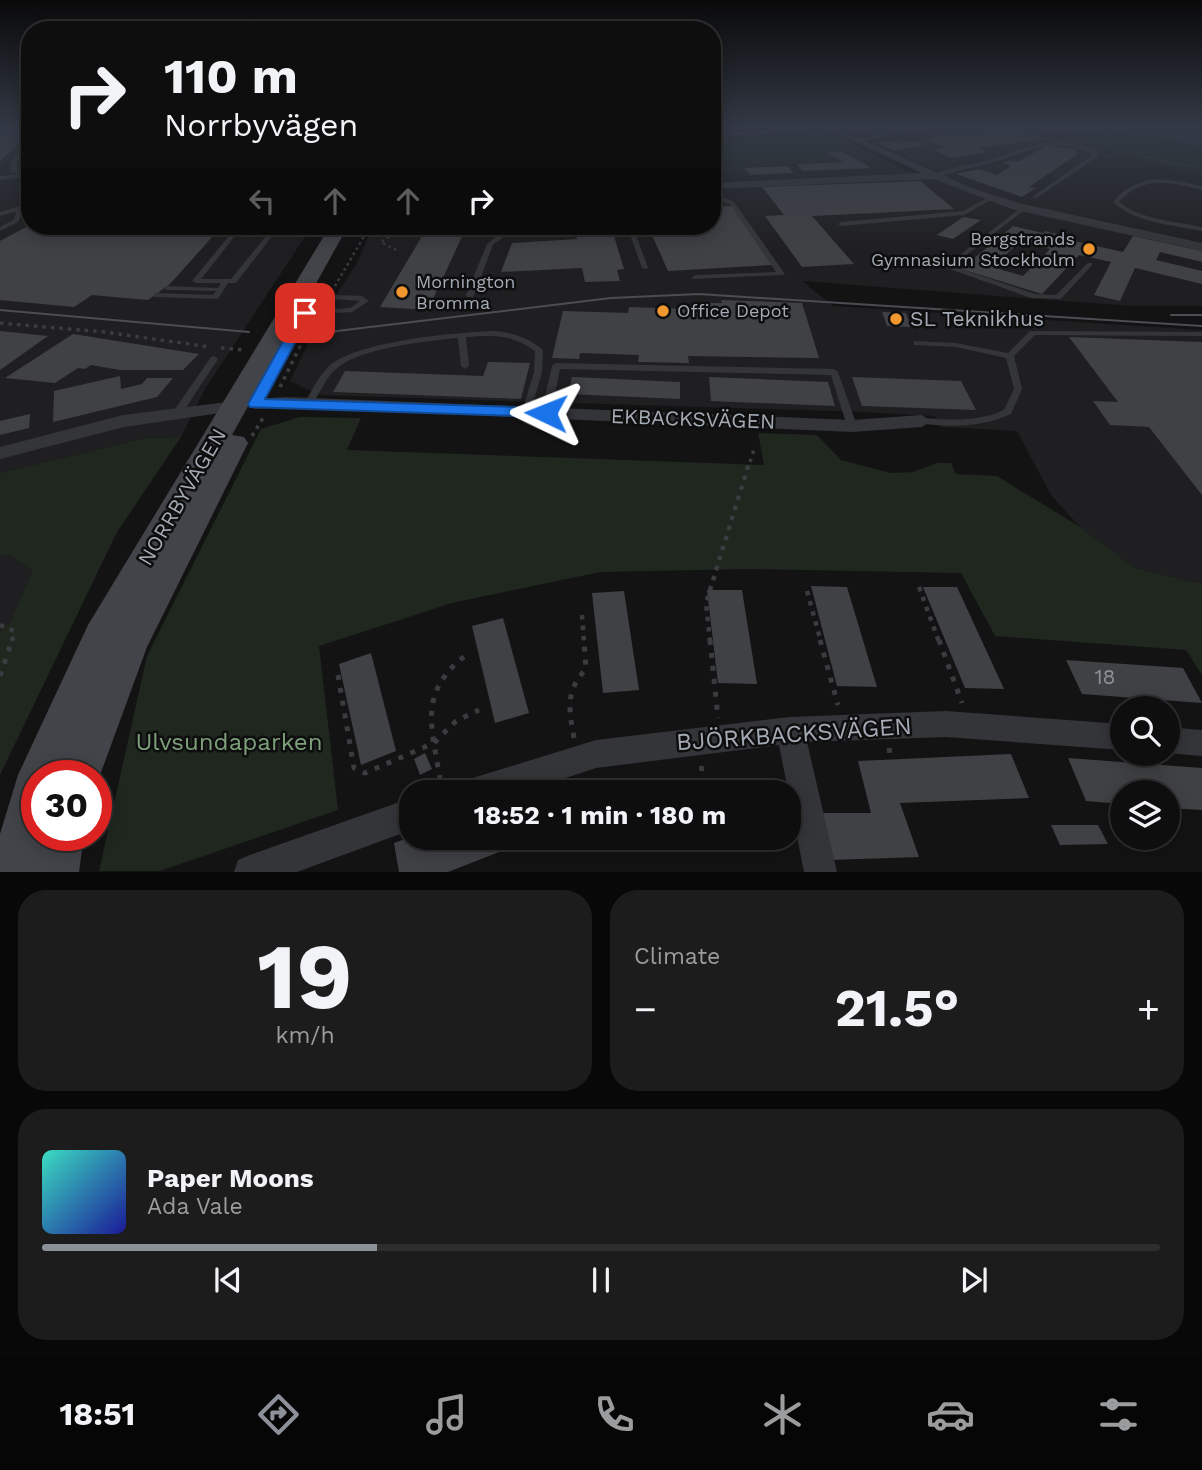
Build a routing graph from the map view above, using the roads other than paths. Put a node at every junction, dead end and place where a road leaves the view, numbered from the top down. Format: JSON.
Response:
{"nodes":[{"id":1,"x":920,"y":169,"type":"edge"},
{"id":2,"x":961,"y":169,"type":"edge"},
{"id":3,"x":1076,"y":169,"type":"edge"},
{"id":4,"x":21,"y":176,"type":"edge"},
{"id":5,"x":936,"y":176,"type":"junction"},
{"id":6,"x":0,"y":178,"type":"edge"},
{"id":7,"x":721,"y":186,"type":"edge"},
{"id":8,"x":1202,"y":188,"type":"edge"},
{"id":9,"x":1035,"y":197,"type":"dead end"},
{"id":10,"x":991,"y":198,"type":"junction"},
{"id":11,"x":721,"y":199,"type":"edge"},
{"id":12,"x":21,"y":208,"type":"edge"},
{"id":13,"x":1024,"y":208,"type":"junction"},
{"id":14,"x":16,"y":209,"type":"junction"},
{"id":15,"x":0,"y":214,"type":"edge"},
{"id":16,"x":841,"y":224,"type":"dead end"},
{"id":17,"x":0,"y":229,"type":"edge"},
{"id":18,"x":1202,"y":229,"type":"edge"},
{"id":19,"x":233,"y":235,"type":"edge"},
{"id":20,"x":270,"y":235,"type":"edge"},
{"id":21,"x":334,"y":235,"type":"edge"},
{"id":22,"x":354,"y":235,"type":"edge"},
{"id":23,"x":502,"y":235,"type":"edge"},
{"id":24,"x":633,"y":235,"type":"edge"},
{"id":25,"x":1202,"y":247,"type":"edge"},
{"id":26,"x":1090,"y":264,"type":"dead end"},
{"id":27,"x":645,"y":268,"type":"dead end"},
{"id":28,"x":696,"y":277,"type":"dead end"},
{"id":29,"x":223,"y":286,"type":"junction"},
{"id":30,"x":167,"y":288,"type":"dead end"},
{"id":31,"x":157,"y":295,"type":"dead end"},
{"id":32,"x":470,"y":295,"type":"dead end"},
{"id":33,"x":312,"y":305,"type":"junction"},
{"id":34,"x":1202,"y":334,"type":"edge"},
{"id":35,"x":462,"y":335,"type":"junction"},
{"id":36,"x":917,"y":343,"type":"dead end"},
{"id":37,"x":1010,"y":356,"type":"junction"},
{"id":38,"x":214,"y":359,"type":"dead end"},
{"id":39,"x":465,"y":366,"type":"dead end"},
{"id":40,"x":309,"y":403,"type":"junction"},
{"id":41,"x":245,"y":405,"type":"junction"},
{"id":42,"x":178,"y":412,"type":"junction"},
{"id":43,"x":536,"y":412,"type":"junction"},
{"id":44,"x":922,"y":421,"type":"joint"},
{"id":45,"x":852,"y":426,"type":"junction"},
{"id":46,"x":0,"y":453,"type":"edge"},
{"id":47,"x":790,"y":730,"type":"junction"},
{"id":48,"x":1110,"y":736,"type":"edge"},
{"id":49,"x":1180,"y":741,"type":"edge"},
{"id":50,"x":1202,"y":743,"type":"edge"},
{"id":51,"x":47,"y":760,"type":"edge"},
{"id":52,"x":83,"y":760,"type":"edge"},
{"id":53,"x":513,"y":780,"type":"edge"},
{"id":54,"x":399,"y":818,"type":"edge"},
{"id":55,"x":21,"y":841,"type":"edge"},
{"id":56,"x":58,"y":851,"type":"edge"},
{"id":57,"x":12,"y":872,"type":"edge"},
{"id":58,"x":55,"y":872,"type":"edge"},
{"id":59,"x":250,"y":872,"type":"edge"},
{"id":60,"x":821,"y":872,"type":"edge"}],
"edges":[{"from":1,"to":5,"type":"street"},
{"from":2,"to":5,"type":"lane"},
{"from":3,"to":9,"type":"lane"},
{"from":4,"to":6,"type":"lane"},
{"from":5,"to":7,"type":"street"},
{"from":5,"to":10,"type":"street"},
{"from":8,"to":18,"type":"lane"},
{"from":10,"to":13,"type":"street"},
{"from":10,"to":16,"type":"lane"},
{"from":11,"to":28,"type":"lane"},
{"from":12,"to":14,"type":"lane"},
{"from":13,"to":25,"type":"street"},
{"from":13,"to":26,"type":"lane"},
{"from":14,"to":15,"type":"lane"},
{"from":14,"to":17,"type":"lane"},
{"from":19,"to":29,"type":"lane"},
{"from":20,"to":29,"type":"lane"},
{"from":21,"to":41,"type":"main road","name":"NORRBYVÄGEN"},
{"from":22,"to":33,"type":"main road","name":"NORRBYVÄGEN"},
{"from":23,"to":32,"type":"lane"},
{"from":24,"to":27,"type":"lane"},
{"from":29,"to":30,"type":"lane"},
{"from":29,"to":31,"type":"lane"},
{"from":33,"to":33,"type":"lane"},
{"from":33,"to":41,"type":"main road","name":"NORRBYVÄGEN"},
{"from":34,"to":37,"type":"lane"},
{"from":35,"to":39,"type":"lane"},
{"from":35,"to":40,"type":"lane"},
{"from":35,"to":43,"type":"lane"},
{"from":36,"to":37,"type":"lane"},
{"from":37,"to":44,"type":"lane"},
{"from":38,"to":42,"type":"lane"},
{"from":40,"to":41,"type":"street","name":"EKBACKSVÄGEN"},
{"from":40,"to":43,"type":"street","name":"EKBACKSVÄGEN"},
{"from":41,"to":42,"type":"street","name":"EKBACKSVÄGEN"},
{"from":41,"to":51,"type":"main road","name":"NORRBYVÄGEN"},
{"from":41,"to":52,"type":"main road","name":"NORRBYVÄGEN"},
{"from":42,"to":46,"type":"street","name":"EKBACKSVÄGEN"},
{"from":43,"to":45,"type":"street","name":"EKBACKSVÄGEN"},
{"from":43,"to":45,"type":"lane"},
{"from":44,"to":45,"type":"street","name":"EKBACKSVÄGEN"},
{"from":47,"to":48,"type":"street","name":"BJÖRKBACKSVÄGEN"},
{"from":47,"to":53,"type":"street","name":"BJÖRKBACKSVÄGEN"},
{"from":47,"to":60,"type":"street"},
{"from":49,"to":50,"type":"street"},
{"from":54,"to":59,"type":"street"},
{"from":55,"to":57,"type":"main road"},
{"from":56,"to":58,"type":"main road"}]}
